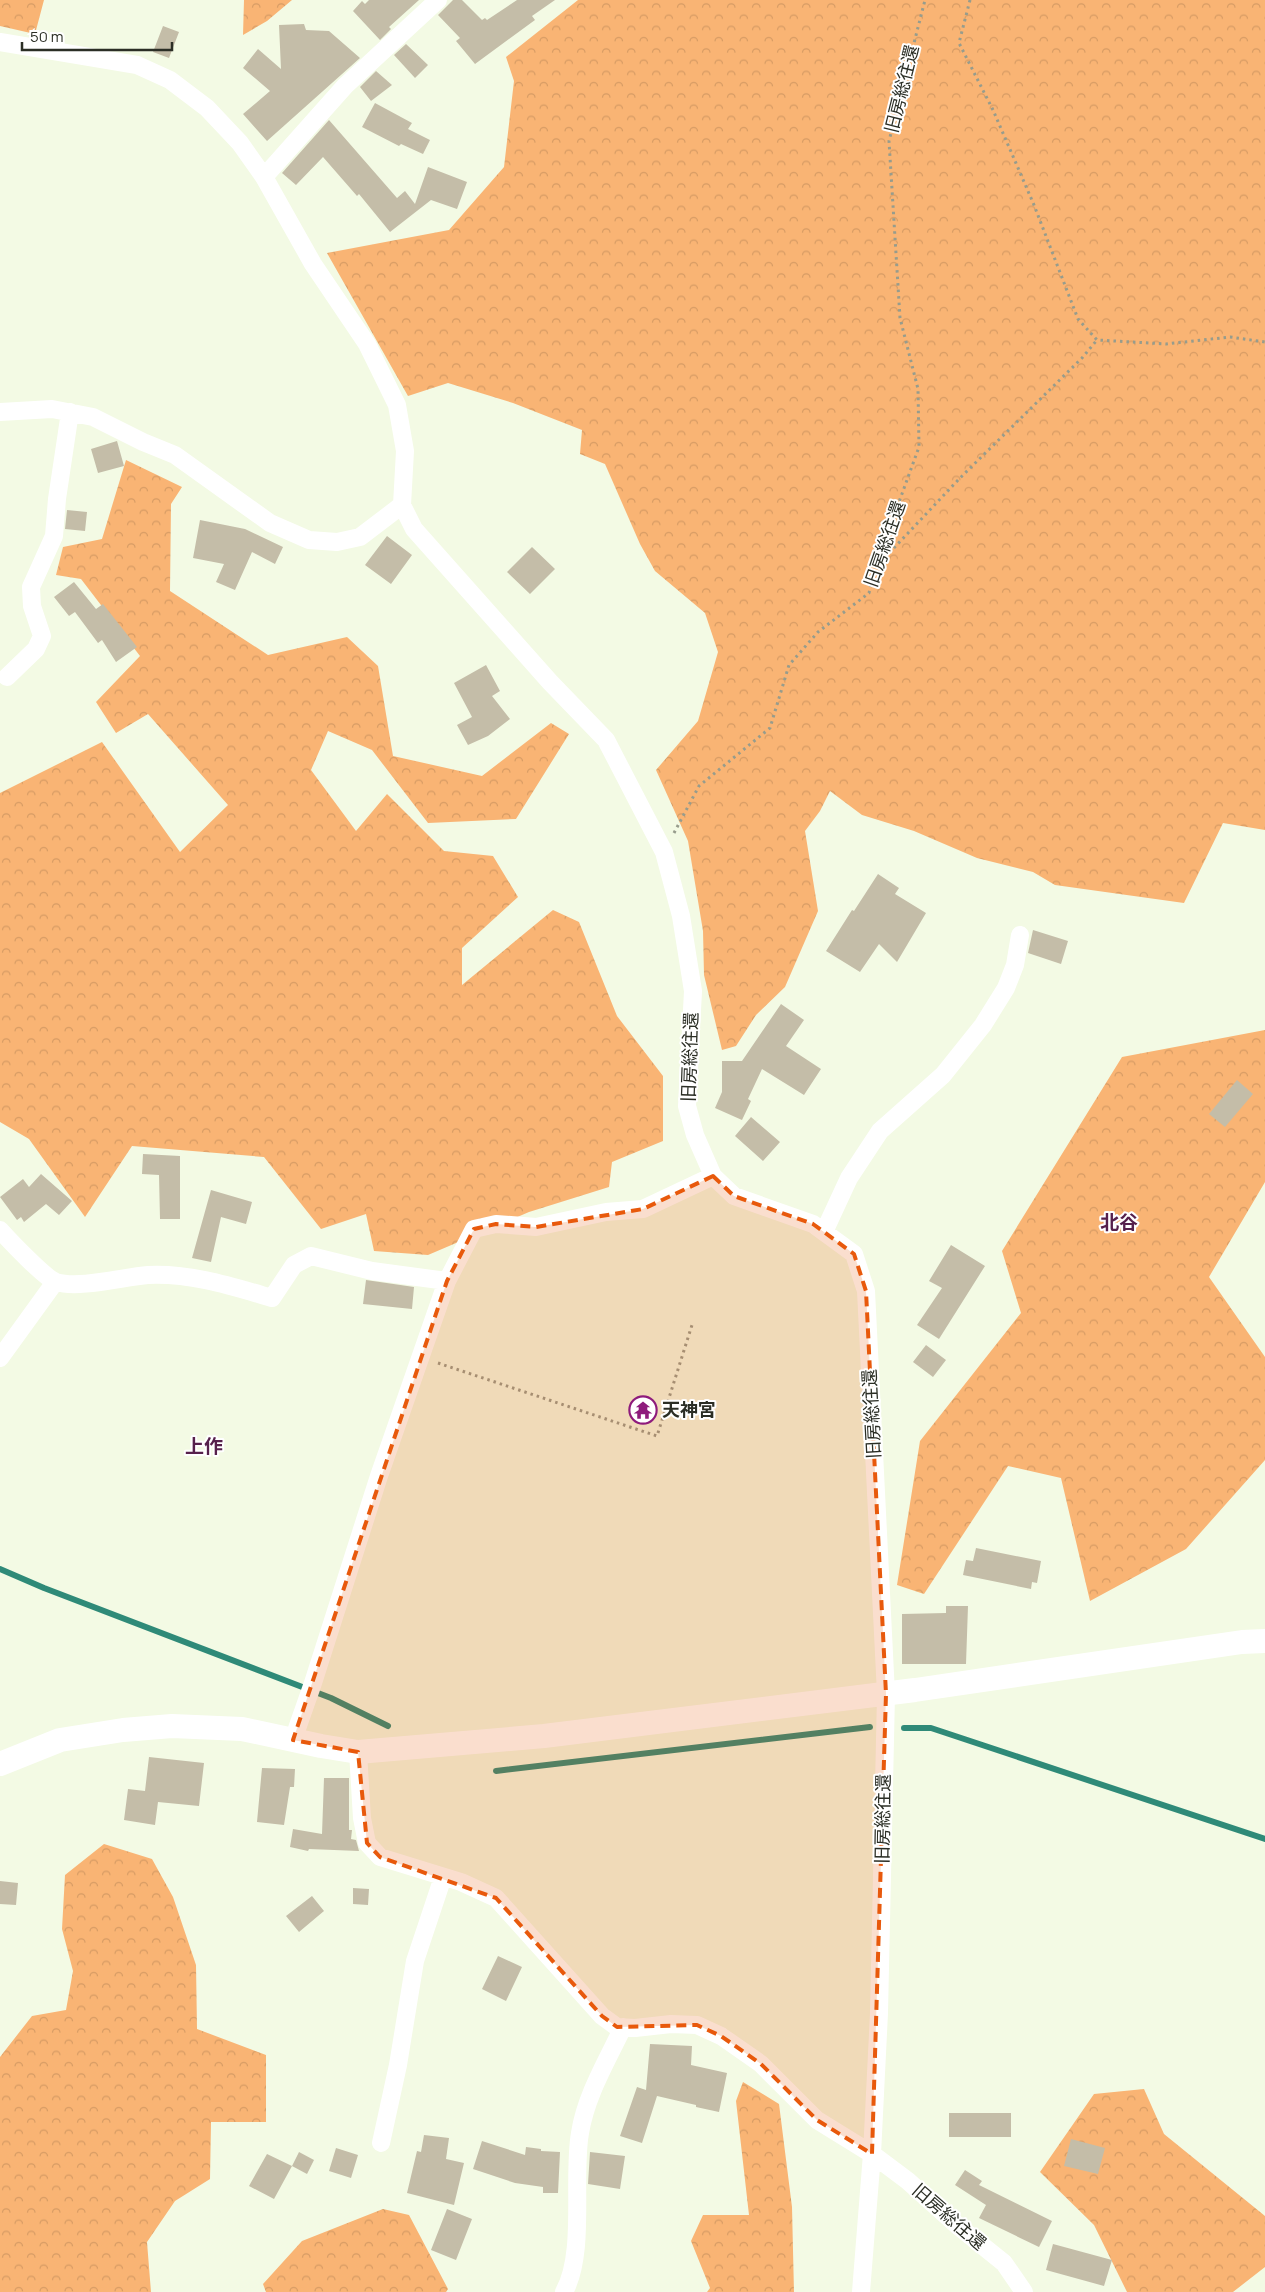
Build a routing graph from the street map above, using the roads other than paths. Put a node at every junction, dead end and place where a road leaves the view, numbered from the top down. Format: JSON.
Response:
{"nodes":[{"id":1,"x":438,"y":0,"type":"edge"},
{"id":2,"x":0,"y":42,"type":"edge"},
{"id":3,"x":264,"y":177,"type":"junction"},
{"id":4,"x":0,"y":412,"type":"edge"},
{"id":5,"x":70,"y":412,"type":"junction"},
{"id":6,"x":402,"y":506,"type":"junction"},
{"id":7,"x":7,"y":677,"type":"dead end"},
{"id":8,"x":1020,"y":935,"type":"dead end"},
{"id":9,"x":714,"y":1176,"type":"junction"},
{"id":10,"x":0,"y":1230,"type":"edge"},
{"id":11,"x":824,"y":1232,"type":"junction"},
{"id":12,"x":448,"y":1280,"type":"junction"},
{"id":13,"x":55,"y":1282,"type":"junction"},
{"id":14,"x":0,"y":1358,"type":"edge"},
{"id":15,"x":1265,"y":1641,"type":"edge"},
{"id":16,"x":886,"y":1694,"type":"junction"},
{"id":17,"x":293,"y":1740,"type":"junction"},
{"id":18,"x":358,"y":1752,"type":"junction"},
{"id":19,"x":0,"y":1764,"type":"edge"},
{"id":20,"x":443,"y":1877,"type":"junction"},
{"id":21,"x":624,"y":2027,"type":"junction"},
{"id":22,"x":381,"y":2143,"type":"dead end"},
{"id":23,"x":872,"y":2154,"type":"junction"},
{"id":24,"x":564,"y":2292,"type":"edge"},
{"id":25,"x":861,"y":2292,"type":"edge"},
{"id":26,"x":1024,"y":2292,"type":"edge"}],
"edges":[{"from":1,"to":3,"type":"street"},
{"from":2,"to":3,"type":"street"},
{"from":3,"to":6,"type":"street"},
{"from":4,"to":5,"type":"street"},
{"from":5,"to":6,"type":"street"},
{"from":5,"to":7,"type":"street"},
{"from":6,"to":9,"type":"street","name":"旧房総往還"},
{"from":8,"to":11,"type":"street"},
{"from":9,"to":11,"type":"street","name":"旧房総往還"},
{"from":9,"to":12,"type":"street"},
{"from":10,"to":13,"type":"street"},
{"from":11,"to":16,"type":"street","name":"旧房総往還"},
{"from":12,"to":13,"type":"street"},
{"from":12,"to":17,"type":"street"},
{"from":13,"to":14,"type":"street"},
{"from":15,"to":16,"type":"street"},
{"from":16,"to":18,"type":"street"},
{"from":16,"to":23,"type":"street","name":"旧房総往還"},
{"from":17,"to":18,"type":"street"},
{"from":17,"to":19,"type":"street"},
{"from":18,"to":20,"type":"street"},
{"from":20,"to":21,"type":"street"},
{"from":20,"to":22,"type":"street"},
{"from":21,"to":23,"type":"street"},
{"from":21,"to":24,"type":"street"},
{"from":23,"to":25,"type":"street"},
{"from":23,"to":26,"type":"street","name":"旧房総往還"}]}
